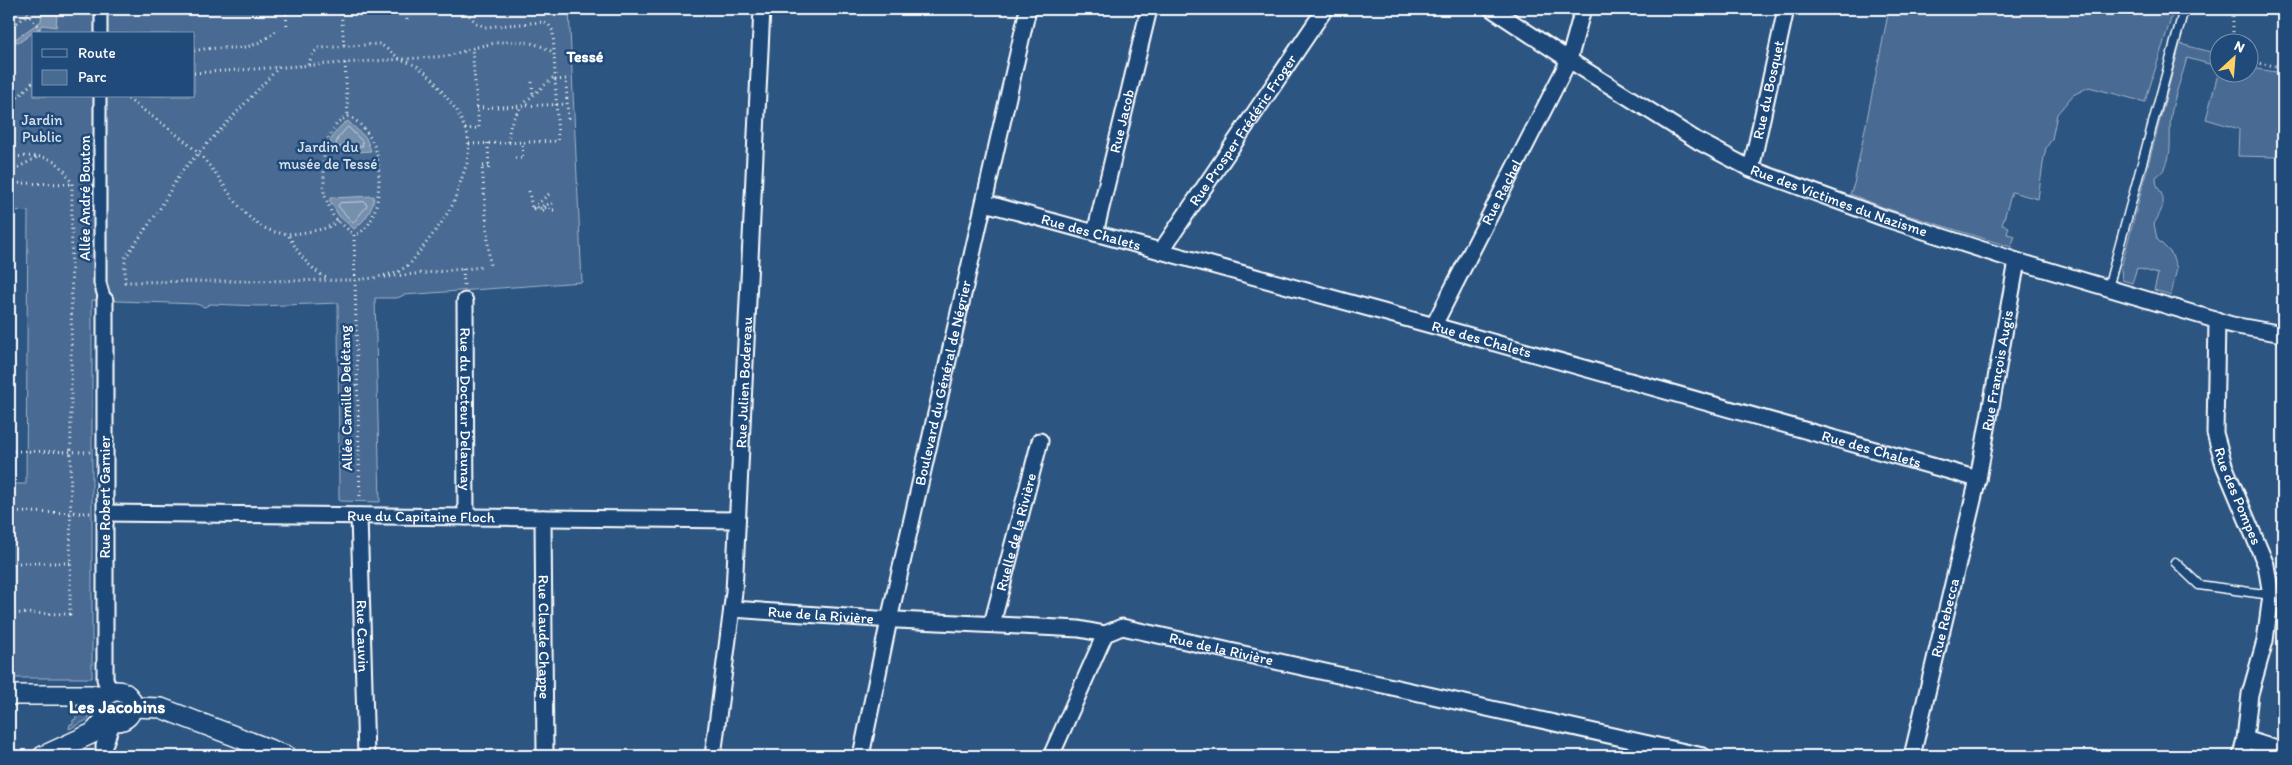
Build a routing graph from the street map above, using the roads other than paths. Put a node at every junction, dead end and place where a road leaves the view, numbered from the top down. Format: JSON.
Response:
{"nodes":[{"id":1,"x":101,"y":9,"type":"edge"},
{"id":2,"x":762,"y":9,"type":"edge"},
{"id":3,"x":1028,"y":9,"type":"edge"},
{"id":4,"x":1149,"y":9,"type":"edge"},
{"id":5,"x":1325,"y":9,"type":"edge"},
{"id":6,"x":1492,"y":9,"type":"edge"},
{"id":7,"x":1583,"y":9,"type":"edge"},
{"id":8,"x":1786,"y":9,"type":"edge"},
{"id":9,"x":2184,"y":9,"type":"edge"},
{"id":10,"x":101,"y":32,"type":"edge"},
{"id":11,"x":1569,"y":60,"type":"junction"},
{"id":12,"x":100,"y":98,"type":"edge"},
{"id":13,"x":1751,"y":169,"type":"junction"},
{"id":14,"x":985,"y":202,"type":"junction"},
{"id":15,"x":1095,"y":233,"type":"junction"},
{"id":16,"x":1161,"y":251,"type":"junction"},
{"id":17,"x":2017,"y":261,"type":"junction"},
{"id":18,"x":2108,"y":288,"type":"junction"},
{"id":19,"x":105,"y":300,"type":"joint"},
{"id":20,"x":464,"y":301,"type":"dead end"},
{"id":21,"x":2217,"y":320,"type":"junction"},
{"id":22,"x":1434,"y":325,"type":"junction"},
{"id":23,"x":2283,"y":334,"type":"edge"},
{"id":24,"x":1040,"y":441,"type":"dead end"},
{"id":25,"x":1978,"y":479,"type":"junction"},
{"id":26,"x":105,"y":513,"type":"junction"},
{"id":27,"x":359,"y":516,"type":"junction"},
{"id":28,"x":466,"y":517,"type":"junction"},
{"id":29,"x":543,"y":518,"type":"junction"},
{"id":30,"x":736,"y":520,"type":"junction"},
{"id":31,"x":2175,"y":562,"type":"dead end"},
{"id":32,"x":2271,"y":595,"type":"junction"},
{"id":33,"x":732,"y":610,"type":"junction"},
{"id":34,"x":889,"y":620,"type":"junction"},
{"id":35,"x":992,"y":624,"type":"junction"},
{"id":36,"x":1104,"y":634,"type":"junction"},
{"id":37,"x":109,"y":694,"type":"junction"},
{"id":38,"x":9,"y":695,"type":"edge"},
{"id":39,"x":132,"y":707,"type":"junction"},
{"id":40,"x":110,"y":718,"type":"junction"},
{"id":41,"x":2245,"y":739,"type":"junction"},
{"id":42,"x":2283,"y":751,"type":"edge"},
{"id":43,"x":43,"y":756,"type":"edge"},
{"id":44,"x":104,"y":756,"type":"edge"},
{"id":45,"x":287,"y":756,"type":"edge"},
{"id":46,"x":366,"y":756,"type":"edge"},
{"id":47,"x":545,"y":756,"type":"edge"},
{"id":48,"x":713,"y":756,"type":"edge"},
{"id":49,"x":861,"y":756,"type":"edge"},
{"id":50,"x":1051,"y":756,"type":"edge"},
{"id":51,"x":1703,"y":756,"type":"edge"},
{"id":52,"x":1912,"y":756,"type":"edge"},
{"id":53,"x":2241,"y":756,"type":"edge"}],
"edges":[{"from":1,"to":10,"type":"street"},
{"from":2,"to":30,"type":"street","name":"Rue Julien Bodereau"},
{"from":3,"to":14,"type":"street","name":"Boulevard du Général de Négrier"},
{"from":4,"to":15,"type":"street","name":"Rue Jacob"},
{"from":5,"to":16,"type":"street","name":"Rue Prosper Frédéric Froger"},
{"from":6,"to":11,"type":"street","name":"Rue des Victimes du Nazisme"},
{"from":7,"to":11,"type":"street","name":"Rue Rachel"},
{"from":8,"to":13,"type":"street","name":"Rue du Bosquet"},
{"from":9,"to":18,"type":"lane"},
{"from":11,"to":13,"type":"street","name":"Rue des Victimes du Nazisme"},
{"from":11,"to":22,"type":"street","name":"Rue Rachel"},
{"from":12,"to":19,"type":"street","name":"Allée André Bouton"},
{"from":13,"to":17,"type":"street","name":"Rue des Victimes du Nazisme"},
{"from":14,"to":15,"type":"street","name":"Rue des Chalets"},
{"from":14,"to":34,"type":"street","name":"Boulevard du Général de Négrier"},
{"from":15,"to":16,"type":"street","name":"Rue des Chalets"},
{"from":16,"to":22,"type":"street","name":"Rue des Chalets"},
{"from":17,"to":18,"type":"street","name":"Rue des Victimes du Nazisme"},
{"from":17,"to":25,"type":"street","name":"Rue François Augis"},
{"from":18,"to":21,"type":"street","name":"Rue des Victimes du Nazisme"},
{"from":19,"to":26,"type":"street","name":"Rue Robert Garnier"},
{"from":20,"to":28,"type":"street","name":"Rue du Docteur Delaunay"},
{"from":21,"to":23,"type":"street","name":"Rue des Victimes du Nazisme"},
{"from":21,"to":32,"type":"street","name":"Rue des Pompes"},
{"from":22,"to":25,"type":"street","name":"Rue des Chalets"},
{"from":24,"to":35,"type":"street","name":"Ruelle de la Rivière"},
{"from":25,"to":52,"type":"street","name":"Rue Rebecca"},
{"from":26,"to":27,"type":"street","name":"Rue du Capitaine Floch"},
{"from":26,"to":37,"type":"street","name":"Rue Robert Garnier"},
{"from":27,"to":28,"type":"street","name":"Rue du Capitaine Floch"},
{"from":27,"to":46,"type":"street","name":"Rue Cauvin"},
{"from":28,"to":29,"type":"street","name":"Rue du Capitaine Floch"},
{"from":29,"to":30,"type":"street","name":"Rue du Capitaine Floch"},
{"from":29,"to":47,"type":"street","name":"Rue Claude Chappe"},
{"from":30,"to":33,"type":"street","name":"Rue Julien Bodereau"},
{"from":31,"to":32,"type":"lane"},
{"from":32,"to":41,"type":"street","name":"Rue des Pompes"},
{"from":33,"to":34,"type":"street","name":"Rue de la Rivière"},
{"from":33,"to":48,"type":"street","name":"Rue Julien Bodereau"},
{"from":34,"to":35,"type":"street","name":"Rue de la Rivière"},
{"from":34,"to":49,"type":"street","name":"Boulevard du Général de Négrier"},
{"from":35,"to":36,"type":"street","name":"Rue de la Rivière"},
{"from":36,"to":50,"type":"street"},
{"from":36,"to":51,"type":"street","name":"Rue de la Rivière"},
{"from":37,"to":38,"type":"street"},
{"from":37,"to":39,"type":"street"},
{"from":37,"to":40,"type":"street","name":"Rue Robert Garnier"},
{"from":39,"to":40,"type":"street"},
{"from":39,"to":45,"type":"street"},
{"from":40,"to":43,"type":"street"},
{"from":40,"to":44,"type":"street","name":"Rue Robert Garnier"},
{"from":41,"to":42,"type":"street"},
{"from":41,"to":53,"type":"street","name":"Rue des Pompes"}]}
